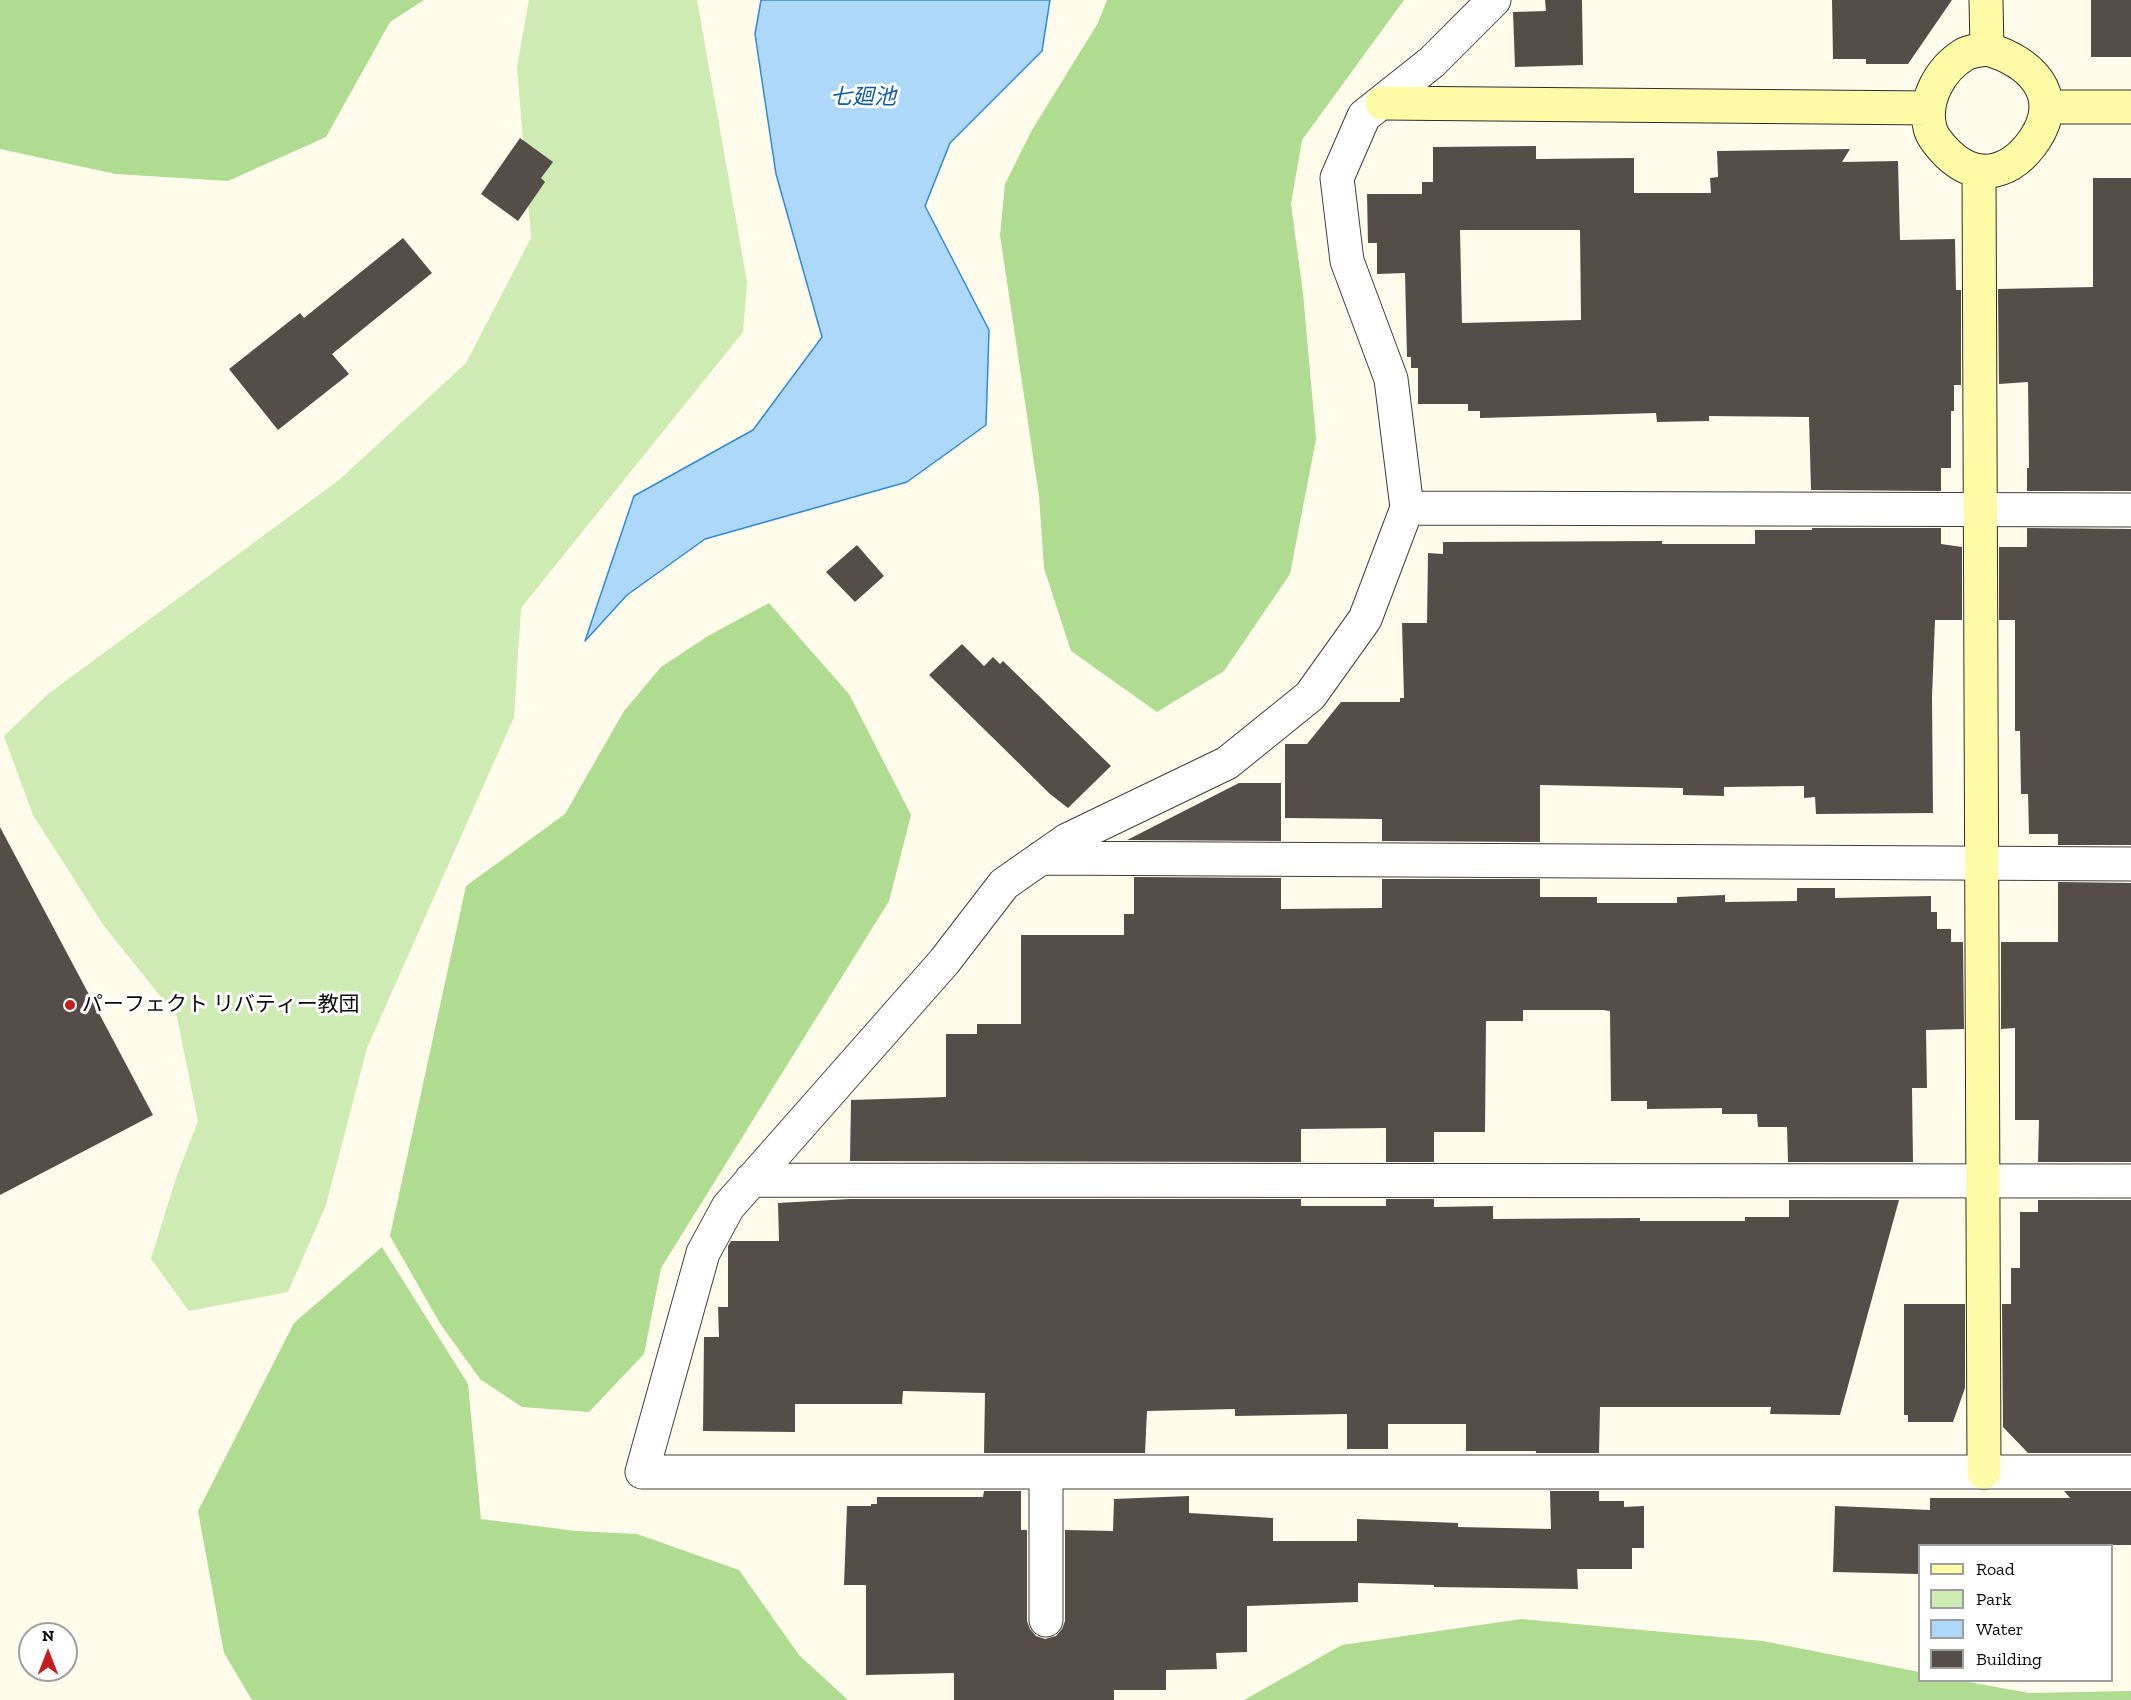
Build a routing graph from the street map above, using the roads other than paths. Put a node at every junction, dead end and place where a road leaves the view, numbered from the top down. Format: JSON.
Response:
{"nodes":[{"id":1,"x":1494,"y":0,"type":"edge"},
{"id":2,"x":1986,"y":0,"type":"edge"},
{"id":3,"x":1987,"y":49,"type":"junction"},
{"id":4,"x":1382,"y":102,"type":"junction"},
{"id":5,"x":2046,"y":107,"type":"junction"},
{"id":6,"x":2131,"y":107,"type":"edge"},
{"id":7,"x":1929,"y":108,"type":"junction"},
{"id":8,"x":1979,"y":173,"type":"junction"},
{"id":9,"x":1407,"y":508,"type":"junction"},
{"id":10,"x":1981,"y":509,"type":"junction"},
{"id":11,"x":2131,"y":510,"type":"edge"},
{"id":12,"x":1041,"y":858,"type":"junction"},
{"id":13,"x":1982,"y":863,"type":"junction"},
{"id":14,"x":2131,"y":864,"type":"edge"},
{"id":15,"x":751,"y":1180,"type":"junction"},
{"id":16,"x":1983,"y":1181,"type":"junction"},
{"id":17,"x":2131,"y":1181,"type":"edge"},
{"id":18,"x":1046,"y":1472,"type":"junction"},
{"id":19,"x":1984,"y":1472,"type":"junction"},
{"id":20,"x":2131,"y":1472,"type":"edge"},
{"id":21,"x":1046,"y":1620,"type":"dead end"}],
"edges":[{"from":1,"to":4,"type":"street"},
{"from":2,"to":3,"type":"street"},
{"from":3,"to":5,"type":"street"},
{"from":3,"to":7,"type":"street"},
{"from":4,"to":7,"type":"street"},
{"from":4,"to":9,"type":"street"},
{"from":5,"to":6,"type":"street"},
{"from":5,"to":8,"type":"street"},
{"from":7,"to":8,"type":"street"},
{"from":8,"to":10,"type":"street"},
{"from":9,"to":10,"type":"street"},
{"from":9,"to":12,"type":"street"},
{"from":10,"to":11,"type":"street"},
{"from":10,"to":13,"type":"street"},
{"from":12,"to":13,"type":"street"},
{"from":12,"to":15,"type":"street"},
{"from":13,"to":14,"type":"street"},
{"from":13,"to":16,"type":"street"},
{"from":15,"to":16,"type":"street"},
{"from":15,"to":18,"type":"street"},
{"from":16,"to":17,"type":"street"},
{"from":16,"to":19,"type":"street"},
{"from":18,"to":19,"type":"street"},
{"from":18,"to":21,"type":"street"},
{"from":19,"to":20,"type":"street"}]}
